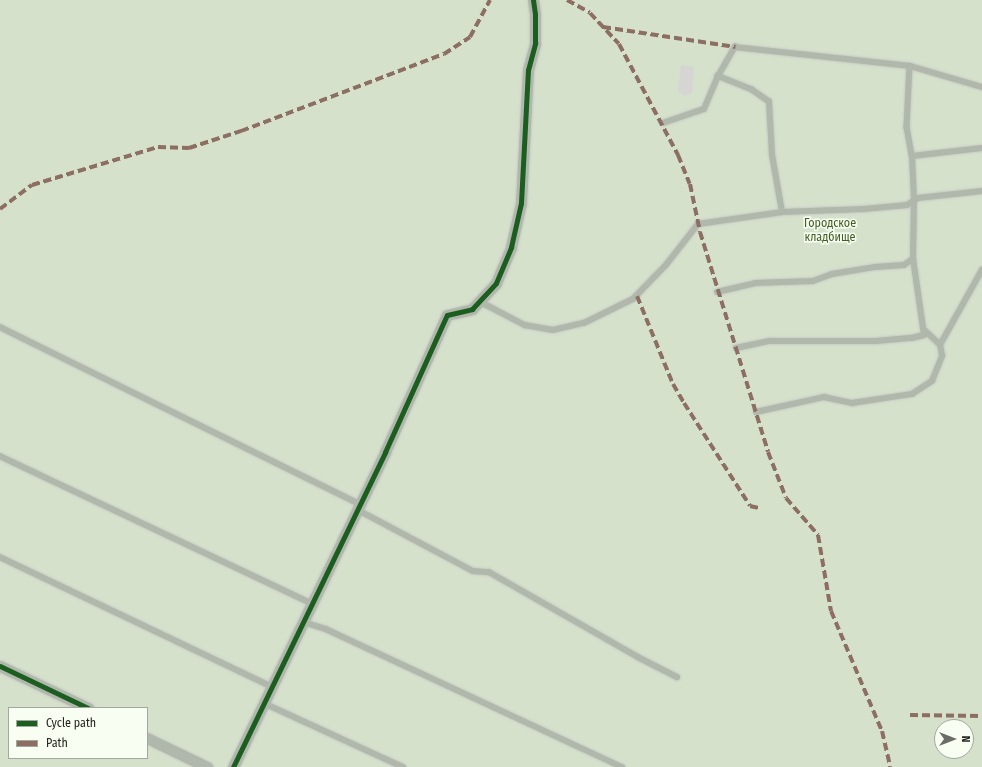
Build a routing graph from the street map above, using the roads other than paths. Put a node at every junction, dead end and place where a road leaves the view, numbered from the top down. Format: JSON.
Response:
{"nodes":[{"id":1,"x":533,"y":0,"type":"edge"},
{"id":2,"x":910,"y":66,"type":"junction"},
{"id":3,"x":718,"y":76,"type":"junction"},
{"id":4,"x":982,"y":87,"type":"edge"},
{"id":5,"x":663,"y":123,"type":"dead end"},
{"id":6,"x":982,"y":148,"type":"edge"},
{"id":7,"x":912,"y":156,"type":"junction"},
{"id":8,"x":982,"y":191,"type":"edge"},
{"id":9,"x":914,"y":200,"type":"junction"},
{"id":10,"x":782,"y":212,"type":"junction"},
{"id":11,"x":913,"y":259,"type":"junction"},
{"id":12,"x":982,"y":270,"type":"edge"},
{"id":13,"x":717,"y":292,"type":"dead end"},
{"id":14,"x":479,"y":301,"type":"junction"},
{"id":15,"x":0,"y":327,"type":"edge"},
{"id":16,"x":924,"y":330,"type":"junction"},
{"id":17,"x":940,"y":345,"type":"junction"},
{"id":18,"x":736,"y":348,"type":"dead end"},
{"id":19,"x":756,"y":412,"type":"dead end"},
{"id":20,"x":0,"y":456,"type":"edge"},
{"id":21,"x":359,"y":507,"type":"junction"},
{"id":22,"x":0,"y":557,"type":"edge"},
{"id":23,"x":311,"y":602,"type":"junction"},
{"id":24,"x":303,"y":622,"type":"junction"},
{"id":25,"x":0,"y":666,"type":"edge"},
{"id":26,"x":677,"y":677,"type":"dead end"},
{"id":27,"x":272,"y":687,"type":"junction"},
{"id":28,"x":266,"y":704,"type":"junction"},
{"id":29,"x":86,"y":707,"type":"edge"},
{"id":30,"x":148,"y":738,"type":"edge"},
{"id":31,"x":207,"y":767,"type":"edge"},
{"id":32,"x":233,"y":767,"type":"edge"},
{"id":33,"x":403,"y":767,"type":"edge"},
{"id":34,"x":622,"y":767,"type":"edge"}],
"edges":[{"from":1,"to":14,"type":"street"},
{"from":2,"to":3,"type":"lane"},
{"from":2,"to":4,"type":"lane"},
{"from":2,"to":7,"type":"lane"},
{"from":3,"to":5,"type":"lane"},
{"from":3,"to":10,"type":"lane"},
{"from":6,"to":7,"type":"lane"},
{"from":7,"to":9,"type":"lane"},
{"from":8,"to":9,"type":"lane"},
{"from":9,"to":10,"type":"lane"},
{"from":9,"to":11,"type":"lane"},
{"from":10,"to":14,"type":"lane"},
{"from":11,"to":13,"type":"lane"},
{"from":11,"to":16,"type":"lane"},
{"from":12,"to":17,"type":"lane"},
{"from":14,"to":21,"type":"street"},
{"from":15,"to":21,"type":"lane"},
{"from":16,"to":17,"type":"lane"},
{"from":16,"to":18,"type":"lane"},
{"from":17,"to":19,"type":"lane"},
{"from":20,"to":23,"type":"lane"},
{"from":21,"to":23,"type":"street"},
{"from":21,"to":26,"type":"lane"},
{"from":22,"to":27,"type":"lane"},
{"from":23,"to":24,"type":"street"},
{"from":24,"to":27,"type":"street"},
{"from":24,"to":34,"type":"lane"},
{"from":25,"to":29,"type":"street"},
{"from":27,"to":28,"type":"street"},
{"from":28,"to":32,"type":"street"},
{"from":28,"to":33,"type":"lane"},
{"from":30,"to":31,"type":"street"}]}
